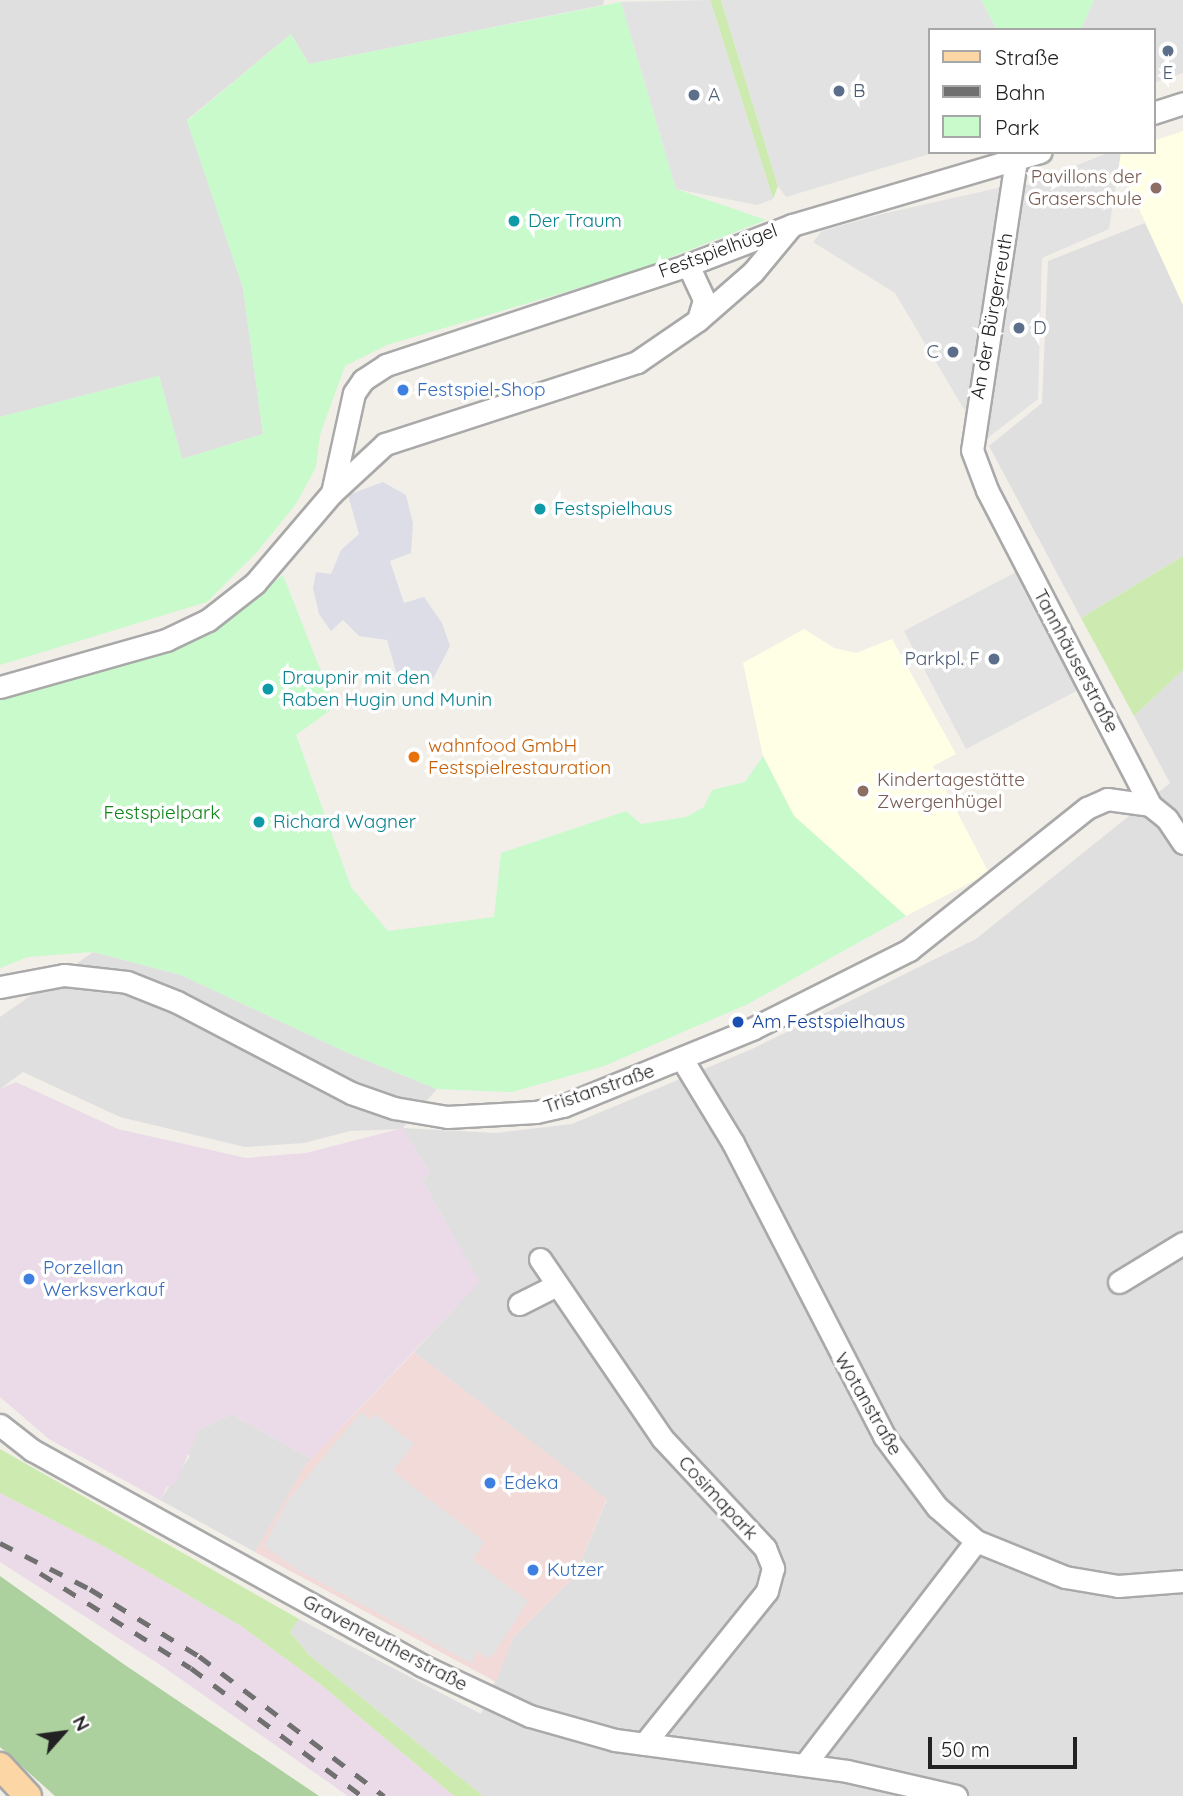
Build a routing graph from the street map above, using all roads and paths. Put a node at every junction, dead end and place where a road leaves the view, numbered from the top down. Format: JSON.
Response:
{"nodes":[{"id":1,"x":1183,"y":103,"type":"edge"},
{"id":2,"x":1155,"y":112,"type":"edge"},
{"id":3,"x":1034,"y":154,"type":"edge"},
{"id":4,"x":1016,"y":160,"type":"junction"},
{"id":5,"x":792,"y":225,"type":"junction"},
{"id":6,"x":688,"y":265,"type":"junction"},
{"id":7,"x":698,"y":320,"type":"junction"},
{"id":8,"x":978,"y":472,"type":"joint"},
{"id":9,"x":332,"y":493,"type":"junction"},
{"id":10,"x":0,"y":687,"type":"edge"},
{"id":11,"x":1150,"y":805,"type":"junction"},
{"id":12,"x":1183,"y":843,"type":"edge"},
{"id":13,"x":0,"y":987,"type":"edge"},
{"id":14,"x":682,"y":1059,"type":"junction"},
{"id":15,"x":1183,"y":1243,"type":"edge"},
{"id":16,"x":541,"y":1259,"type":"dead end"},
{"id":17,"x":1119,"y":1282,"type":"dead end"},
{"id":18,"x":557,"y":1285,"type":"junction"},
{"id":19,"x":519,"y":1304,"type":"dead end"},
{"id":20,"x":0,"y":1425,"type":"edge"},
{"id":21,"x":976,"y":1541,"type":"junction"},
{"id":22,"x":1183,"y":1581,"type":"edge"},
{"id":23,"x":644,"y":1744,"type":"junction"},
{"id":24,"x":805,"y":1764,"type":"junction"},
{"id":25,"x":0,"y":1766,"type":"edge"},
{"id":26,"x":890,"y":1787,"type":"edge"},
{"id":27,"x":28,"y":1796,"type":"edge"},
{"id":28,"x":956,"y":1796,"type":"edge"}],
"edges":[{"from":1,"to":2,"type":"street"},
{"from":3,"to":4,"type":"street"},
{"from":4,"to":5,"type":"street"},
{"from":4,"to":8,"type":"street","name":"An der Bürgerreuth"},
{"from":5,"to":6,"type":"street","name":"Festspielhügel"},
{"from":5,"to":7,"type":"street","name":"Festspielhügel"},
{"from":6,"to":7,"type":"street"},
{"from":6,"to":9,"type":"street","name":"Festspielhügel"},
{"from":7,"to":9,"type":"street","name":"Festspielhügel"},
{"from":8,"to":11,"type":"street","name":"Tannhäuserstraße"},
{"from":9,"to":10,"type":"street"},
{"from":11,"to":12,"type":"street","name":"Tannhäuserstraße"},
{"from":11,"to":14,"type":"street","name":"Tristanstraße"},
{"from":13,"to":14,"type":"street","name":"Tristanstraße"},
{"from":14,"to":21,"type":"street","name":"Wotanstraße"},
{"from":15,"to":17,"type":"street"},
{"from":16,"to":18,"type":"street","name":"Cosimapark"},
{"from":18,"to":19,"type":"street"},
{"from":18,"to":23,"type":"street","name":"Cosimapark"},
{"from":20,"to":23,"type":"street","name":"Gravenreutherstraße"},
{"from":21,"to":22,"type":"street","name":"Wotanstraße"},
{"from":21,"to":24,"type":"street"},
{"from":23,"to":24,"type":"street","name":"Gravenreutherstraße"},
{"from":24,"to":26,"type":"street","name":"Gravenreutherstraße"},
{"from":25,"to":27,"type":"main road"},
{"from":26,"to":28,"type":"street","name":"Gravenreutherstraße"}]}
